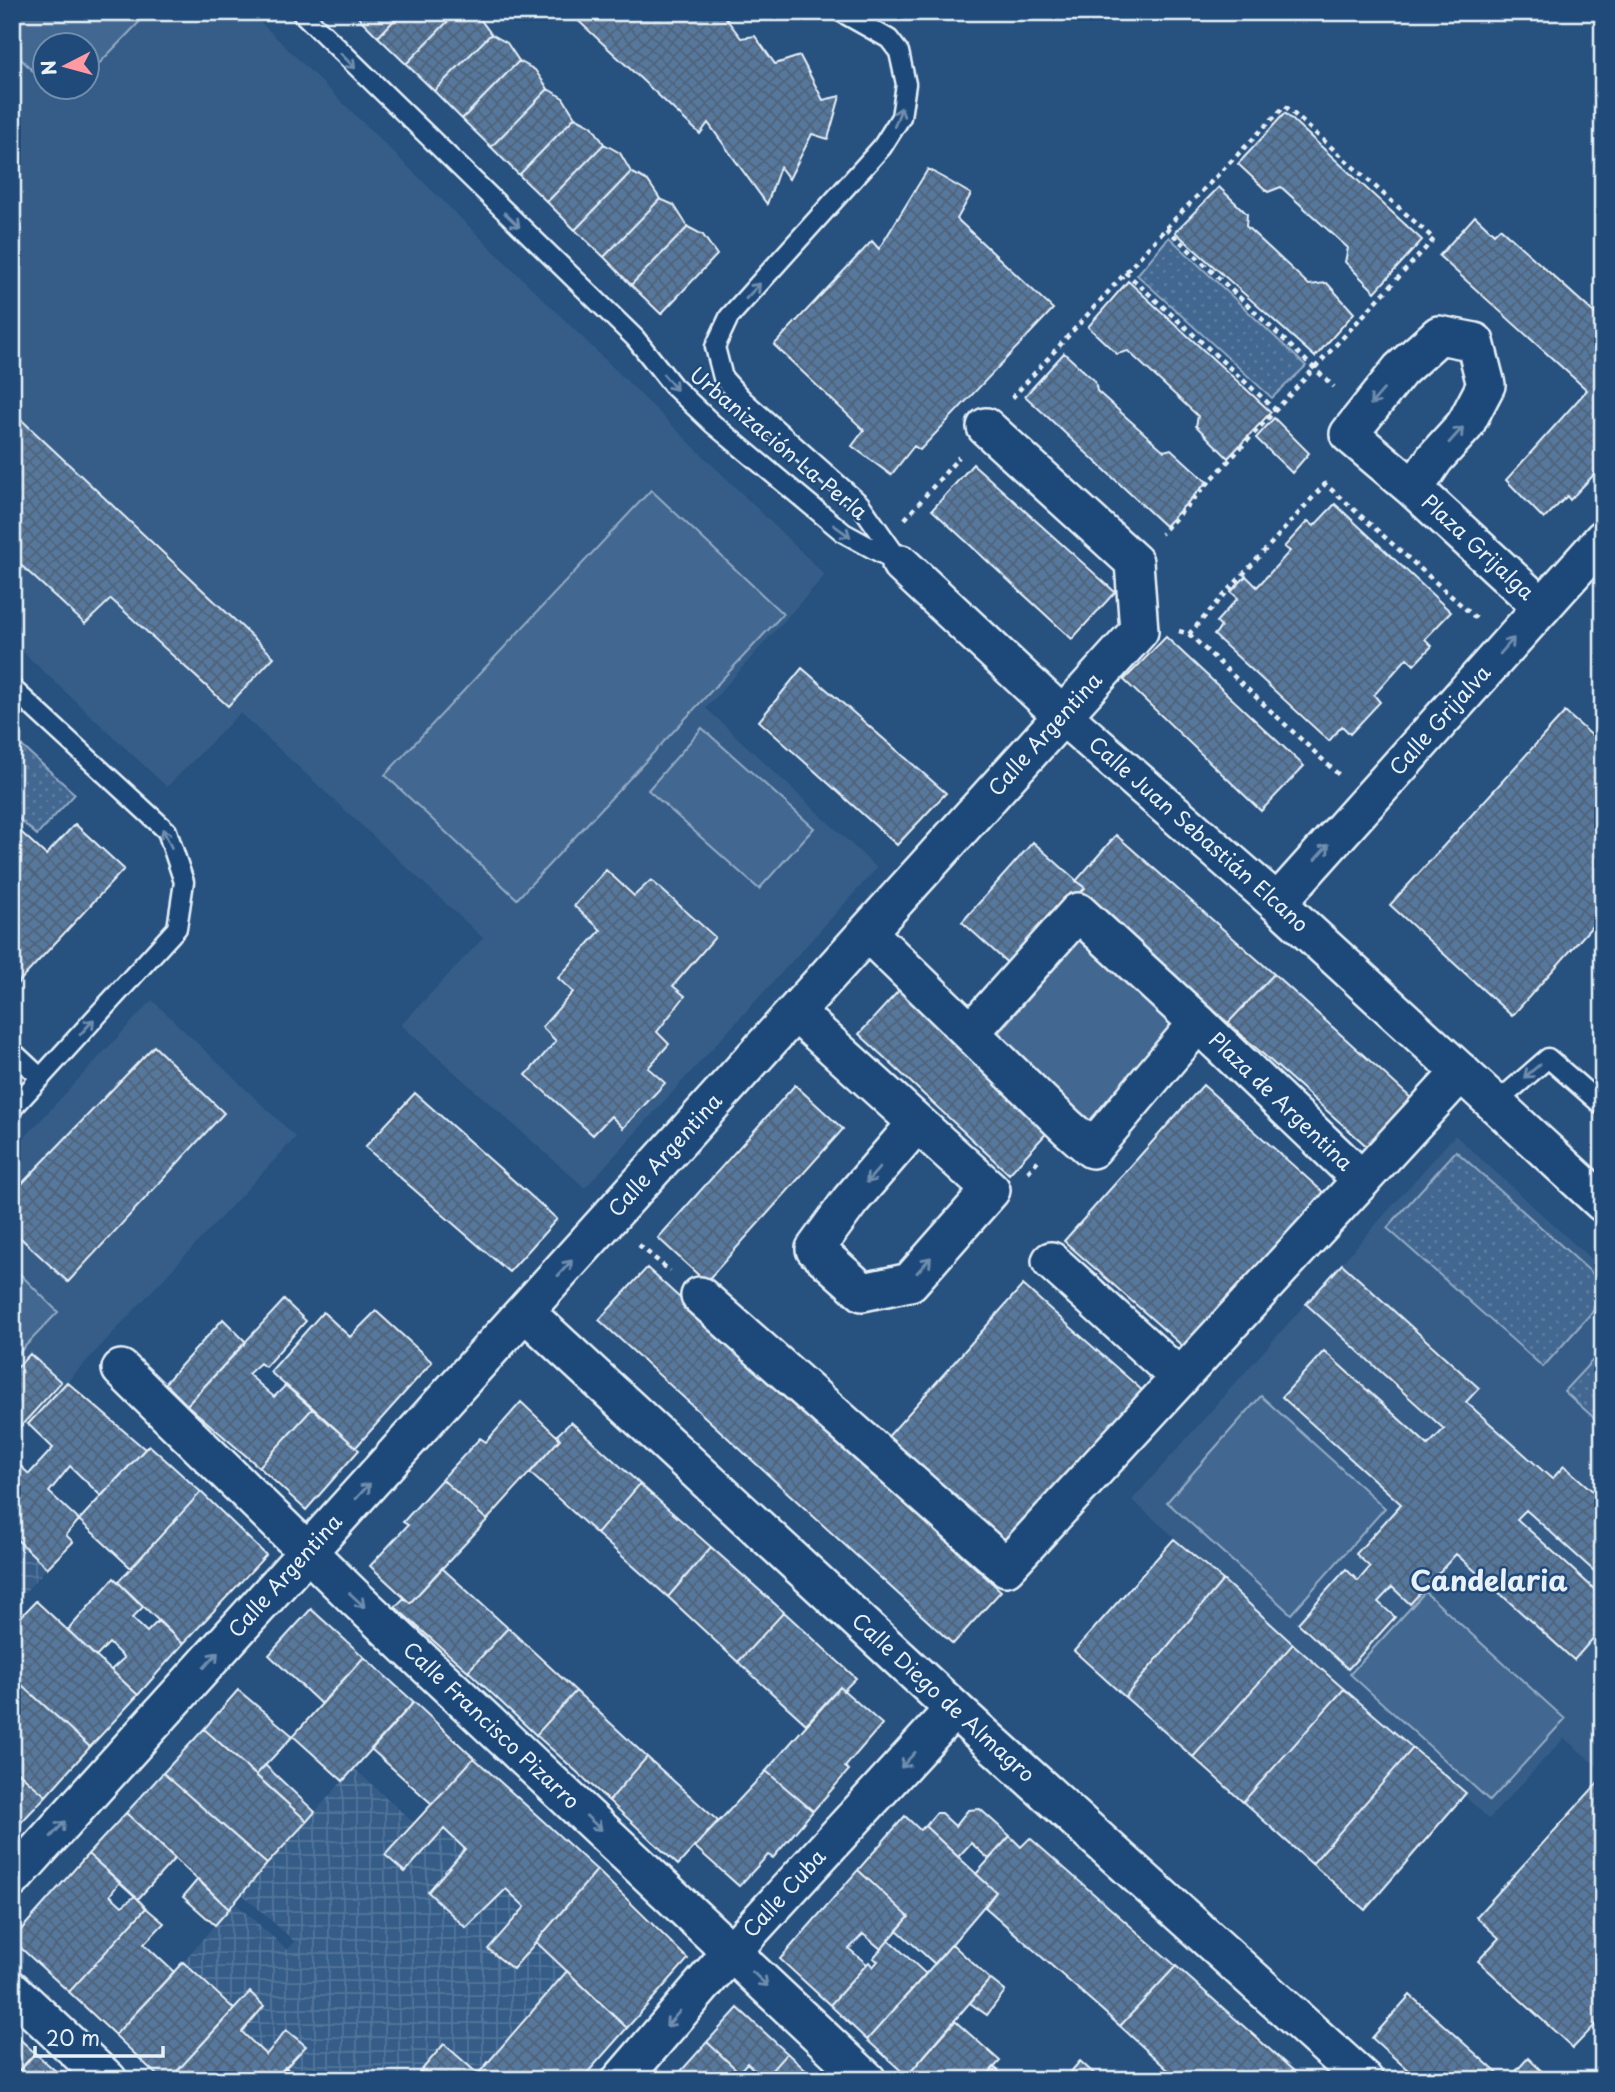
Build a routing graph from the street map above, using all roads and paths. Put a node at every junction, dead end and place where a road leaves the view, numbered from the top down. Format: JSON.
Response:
{"nodes":[{"id":1,"x":301,"y":12,"type":"edge"},
{"id":2,"x":841,"y":12,"type":"edge"},
{"id":3,"x":1166,"y":228,"type":"junction"},
{"id":4,"x":1125,"y":272,"type":"junction"},
{"id":5,"x":1315,"y":369,"type":"junction"},
{"id":6,"x":1277,"y":411,"type":"junction"},
{"id":7,"x":986,"y":427,"type":"junction"},
{"id":8,"x":1414,"y":489,"type":"dead end"},
{"id":9,"x":1603,"y":539,"type":"edge"},
{"id":10,"x":893,"y":552,"type":"junction"},
{"id":11,"x":1134,"y":562,"type":"junction"},
{"id":12,"x":1542,"y":607,"type":"junction"},
{"id":13,"x":1465,"y":609,"type":"dead end"},
{"id":14,"x":1138,"y":620,"type":"junction"},
{"id":15,"x":1189,"y":634,"type":"junction"},
{"id":16,"x":12,"y":688,"type":"edge"},
{"id":17,"x":1063,"y":716,"type":"junction"},
{"id":18,"x":1337,"y":773,"type":"dead end"},
{"id":19,"x":1277,"y":903,"type":"junction"},
{"id":20,"x":868,"y":933,"type":"junction"},
{"id":21,"x":796,"y":1013,"type":"junction"},
{"id":22,"x":1198,"y":1023,"type":"junction"},
{"id":23,"x":971,"y":1032,"type":"junction"},
{"id":24,"x":12,"y":1051,"type":"edge"},
{"id":25,"x":1461,"y":1072,"type":"junction"},
{"id":26,"x":41,"y":1078,"type":"junction"},
{"id":27,"x":1495,"y":1104,"type":"junction"},
{"id":28,"x":1603,"y":1105,"type":"edge"},
{"id":29,"x":12,"y":1109,"type":"edge"},
{"id":30,"x":917,"y":1123,"type":"junction"},
{"id":31,"x":1067,"y":1126,"type":"junction"},
{"id":32,"x":1362,"y":1180,"type":"junction"},
{"id":33,"x":991,"y":1190,"type":"junction"},
{"id":34,"x":1603,"y":1203,"type":"edge"},
{"id":35,"x":608,"y":1219,"type":"junction"},
{"id":36,"x":1051,"y":1261,"type":"dead end"},
{"id":37,"x":700,"y":1296,"type":"joint"},
{"id":38,"x":525,"y":1312,"type":"junction"},
{"id":39,"x":121,"y":1369,"type":"dead end"},
{"id":40,"x":1180,"y":1378,"type":"junction"},
{"id":41,"x":307,"y":1553,"type":"junction"},
{"id":42,"x":954,"y":1709,"type":"junction"},
{"id":43,"x":12,"y":1879,"type":"edge"},
{"id":44,"x":731,"y":1952,"type":"junction"},
{"id":45,"x":12,"y":1990,"type":"edge"},
{"id":46,"x":108,"y":2080,"type":"edge"},
{"id":47,"x":621,"y":2080,"type":"edge"},
{"id":48,"x":867,"y":2080,"type":"edge"},
{"id":49,"x":1364,"y":2080,"type":"edge"}],
"edges":[{"from":1,"to":10,"type":"lane","name":"Urbanización La Perla","one_way":true},
{"from":10,"to":2,"type":"lane","name":"Urbanización La Perla","one_way":true},
{"from":3,"to":4,"type":"path"},
{"from":3,"to":5,"type":"path"},
{"from":3,"to":5,"type":"path"},
{"from":4,"to":6,"type":"path"},
{"from":4,"to":7,"type":"path"},
{"from":5,"to":6,"type":"path"},
{"from":6,"to":11,"type":"path"},
{"from":7,"to":10,"type":"path"},
{"from":7,"to":11,"type":"street"},
{"from":8,"to":12,"type":"street","name":"Plaza Grijalga"},
{"from":9,"to":12,"type":"street","name":"Calle Grijalva"},
{"from":10,"to":17,"type":"street","name":"Calle Juan Sebastián Elcano"},
{"from":11,"to":14,"type":"street"},
{"from":19,"to":12,"type":"street","name":"Calle Grijalva","one_way":true},
{"from":13,"to":15,"type":"path"},
{"from":14,"to":15,"type":"path"},
{"from":14,"to":17,"type":"street","name":"Calle Argentina"},
{"from":15,"to":18,"type":"path"},
{"from":26,"to":16,"type":"lane","one_way":true},
{"from":17,"to":19,"type":"street","name":"Calle Juan Sebastián Elcano"},
{"from":17,"to":20,"type":"street","name":"Calle Argentina"},
{"from":19,"to":25,"type":"street","name":"Calle Juan Sebastián Elcano"},
{"from":20,"to":21,"type":"street","name":"Calle Argentina"},
{"from":20,"to":23,"type":"street","name":"Plaza de Argentina"},
{"from":21,"to":30,"type":"street"},
{"from":21,"to":35,"type":"street","name":"Calle Argentina"},
{"from":22,"to":23,"type":"street","name":"Plaza de Argentina"},
{"from":22,"to":31,"type":"street","name":"Plaza de Argentina"},
{"from":22,"to":32,"type":"street","name":"Plaza de Argentina"},
{"from":23,"to":31,"type":"street","name":"Plaza de Argentina"},
{"from":24,"to":26,"type":"lane"},
{"from":25,"to":27,"type":"street","name":"Calle Juan Sebastián Elcano"},
{"from":25,"to":32,"type":"street"},
{"from":26,"to":29,"type":"lane"},
{"from":28,"to":27,"type":"lane","one_way":true},
{"from":27,"to":34,"type":"street","name":"Calle Juan Sebastián Elcano"},
{"from":30,"to":33,"type":"street"},
{"from":30,"to":33,"type":"street","one_way":true},
{"from":31,"to":33,"type":"path"},
{"from":32,"to":40,"type":"street"},
{"from":35,"to":37,"type":"path"},
{"from":38,"to":35,"type":"street","name":"Calle Argentina","one_way":true},
{"from":36,"to":40,"type":"street"},
{"from":37,"to":40,"type":"street"},
{"from":41,"to":38,"type":"street","name":"Calle Argentina","one_way":true},
{"from":38,"to":42,"type":"street","name":"Calle Diego de Almagro"},
{"from":39,"to":41,"type":"street","name":"Calle Francisco Pizarro"},
{"from":43,"to":41,"type":"street","name":"Calle Argentina","one_way":true},
{"from":41,"to":44,"type":"street","name":"Calle Francisco Pizarro","one_way":true},
{"from":42,"to":44,"type":"street","name":"Calle Cuba","one_way":true},
{"from":42,"to":49,"type":"street","name":"Calle Diego de Almagro"},
{"from":44,"to":47,"type":"street","name":"Calle Cuba","one_way":true},
{"from":44,"to":48,"type":"street","name":"Calle Francisco Pizarro","one_way":true},
{"from":45,"to":46,"type":"street"}]}
